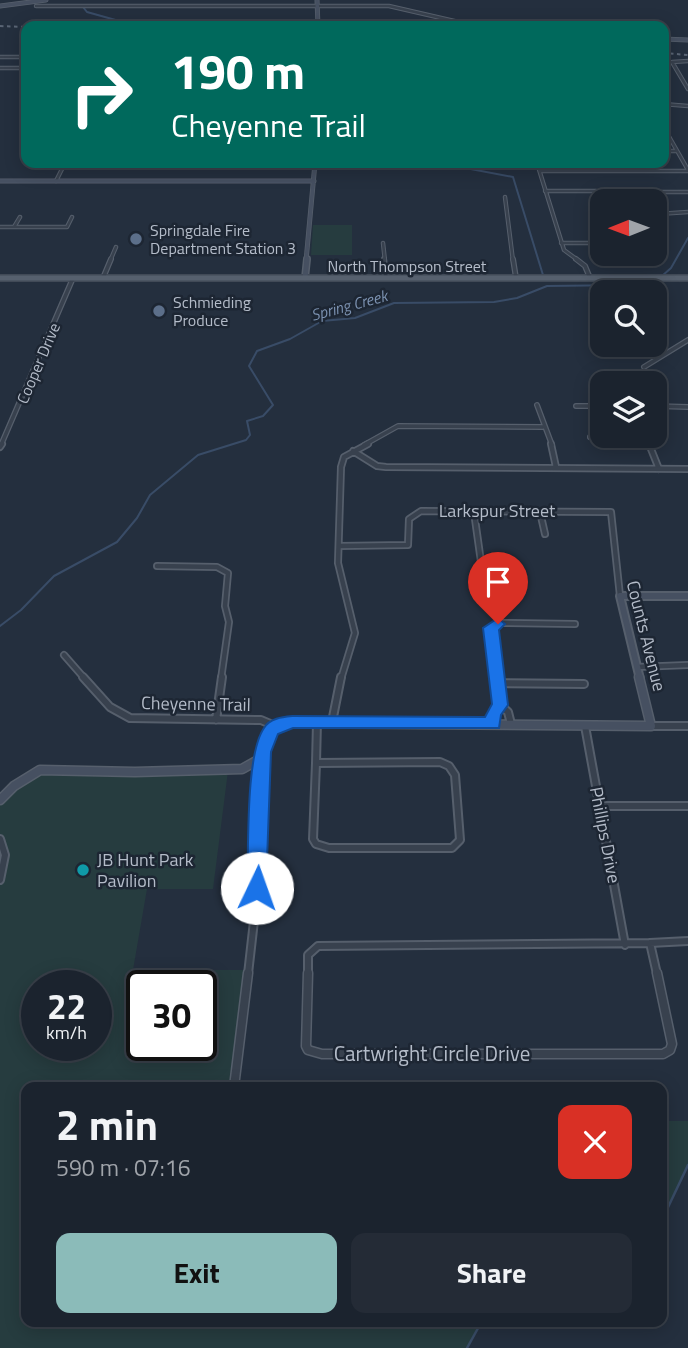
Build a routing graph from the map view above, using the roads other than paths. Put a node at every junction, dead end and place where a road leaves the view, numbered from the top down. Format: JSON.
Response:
{"nodes":[{"id":1,"x":46,"y":0,"type":"edge"},
{"id":2,"x":317,"y":0,"type":"edge"},
{"id":3,"x":0,"y":6,"type":"edge"},
{"id":4,"x":36,"y":6,"type":"dead end"},
{"id":5,"x":319,"y":6,"type":"junction"},
{"id":6,"x":318,"y":21,"type":"edge"},
{"id":7,"x":455,"y":21,"type":"edge"},
{"id":8,"x":669,"y":40,"type":"edge"},
{"id":9,"x":688,"y":40,"type":"edge"},
{"id":10,"x":0,"y":55,"type":"edge"},
{"id":11,"x":21,"y":57,"type":"edge"},
{"id":12,"x":677,"y":61,"type":"joint"},
{"id":13,"x":688,"y":61,"type":"edge"},
{"id":14,"x":0,"y":68,"type":"edge"},
{"id":15,"x":21,"y":68,"type":"edge"},
{"id":16,"x":688,"y":89,"type":"edge"},
{"id":17,"x":669,"y":104,"type":"edge"},
{"id":18,"x":688,"y":106,"type":"edge"},
{"id":19,"x":669,"y":137,"type":"edge"},
{"id":20,"x":669,"y":151,"type":"edge"},
{"id":21,"x":677,"y":151,"type":"junction"},
{"id":22,"x":62,"y":168,"type":"edge"},
{"id":23,"x":315,"y":168,"type":"edge"},
{"id":24,"x":539,"y":168,"type":"edge"},
{"id":25,"x":540,"y":171,"type":"junction"},
{"id":26,"x":688,"y":171,"type":"edge"},
{"id":27,"x":0,"y":181,"type":"edge"},
{"id":28,"x":56,"y":181,"type":"junction"},
{"id":29,"x":314,"y":181,"type":"junction"},
{"id":30,"x":545,"y":191,"type":"junction"},
{"id":31,"x":590,"y":191,"type":"edge"},
{"id":32,"x":667,"y":192,"type":"edge"},
{"id":33,"x":688,"y":192,"type":"edge"},
{"id":34,"x":505,"y":197,"type":"dead end"},
{"id":35,"x":688,"y":212,"type":"edge"},
{"id":36,"x":667,"y":213,"type":"edge"},
{"id":37,"x":20,"y":217,"type":"dead end"},
{"id":38,"x":72,"y":217,"type":"dead end"},
{"id":39,"x":0,"y":227,"type":"edge"},
{"id":40,"x":14,"y":227,"type":"junction"},
{"id":41,"x":383,"y":243,"type":"dead end"},
{"id":42,"x":561,"y":243,"type":"junction"},
{"id":43,"x":590,"y":243,"type":"edge"},
{"id":44,"x":116,"y":247,"type":"dead end"},
{"id":45,"x":0,"y":278,"type":"edge"},
{"id":46,"x":74,"y":278,"type":"junction"},
{"id":47,"x":103,"y":278,"type":"junction"},
{"id":48,"x":305,"y":278,"type":"junction"},
{"id":49,"x":386,"y":278,"type":"junction"},
{"id":50,"x":516,"y":278,"type":"junction"},
{"id":51,"x":590,"y":278,"type":"junction"},
{"id":52,"x":688,"y":278,"type":"edge"},
{"id":53,"x":688,"y":340,"type":"edge"},
{"id":54,"x":644,"y":368,"type":"dead end"},
{"id":55,"x":537,"y":405,"type":"dead end"},
{"id":56,"x":576,"y":406,"type":"dead end"},
{"id":57,"x":590,"y":406,"type":"edge"},
{"id":58,"x":667,"y":406,"type":"edge"},
{"id":59,"x":688,"y":407,"type":"edge"},
{"id":60,"x":543,"y":427,"type":"junction"},
{"id":61,"x":0,"y":446,"type":"edge"},
{"id":62,"x":651,"y":448,"type":"edge"},
{"id":63,"x":353,"y":452,"type":"junction"},
{"id":64,"x":555,"y":467,"type":"junction"},
{"id":65,"x":659,"y":468,"type":"junction"},
{"id":66,"x":688,"y":469,"type":"edge"},
{"id":67,"x":598,"y":470,"type":"joint"},
{"id":68,"x":474,"y":512,"type":"junction"},
{"id":69,"x":540,"y":512,"type":"junction"},
{"id":70,"x":611,"y":512,"type":"joint"},
{"id":71,"x":545,"y":534,"type":"dead end"},
{"id":72,"x":339,"y":546,"type":"junction"},
{"id":73,"x":157,"y":566,"type":"dead end"},
{"id":74,"x":482,"y":569,"type":"dead end"},
{"id":75,"x":620,"y":596,"type":"junction"},
{"id":76,"x":644,"y":596,"type":"junction"},
{"id":77,"x":688,"y":596,"type":"edge"},
{"id":78,"x":625,"y":616,"type":"junction"},
{"id":79,"x":575,"y":624,"type":"dead end"},
{"id":80,"x":64,"y":655,"type":"dead end"},
{"id":81,"x":688,"y":665,"type":"edge"},
{"id":82,"x":637,"y":667,"type":"junction"},
{"id":83,"x":497,"y":682,"type":"junction"},
{"id":84,"x":584,"y":684,"type":"dead end"},
{"id":85,"x":500,"y":705,"type":"junction"},
{"id":86,"x":216,"y":720,"type":"junction"},
{"id":87,"x":317,"y":722,"type":"junction"},
{"id":88,"x":332,"y":722,"type":"junction"},
{"id":89,"x":493,"y":724,"type":"junction"},
{"id":90,"x":511,"y":724,"type":"junction"},
{"id":91,"x":275,"y":726,"type":"junction"},
{"id":92,"x":585,"y":726,"type":"junction"},
{"id":93,"x":651,"y":726,"type":"junction"},
{"id":94,"x":688,"y":726,"type":"edge"},
{"id":95,"x":262,"y":752,"type":"junction"},
{"id":96,"x":316,"y":763,"type":"junction"},
{"id":97,"x":0,"y":800,"type":"edge"},
{"id":98,"x":599,"y":806,"type":"junction"},
{"id":99,"x":688,"y":806,"type":"edge"},
{"id":100,"x":0,"y":839,"type":"edge"},
{"id":101,"x":0,"y":880,"type":"edge"},
{"id":102,"x":688,"y":941,"type":"edge"},
{"id":103,"x":650,"y":942,"type":"junction"},
{"id":104,"x":625,"y":945,"type":"junction"},
{"id":105,"x":235,"y":1082,"type":"edge"}],
"edges":[{"from":1,"to":3,"type":"street"},
{"from":2,"to":5,"type":"street"},
{"from":4,"to":5,"type":"street"},
{"from":5,"to":6,"type":"street"},
{"from":5,"to":7,"type":"street"},
{"from":8,"to":9,"type":"street"},
{"from":10,"to":11,"type":"street"},
{"from":12,"to":13,"type":"street"},
{"from":12,"to":16,"type":"street"},
{"from":14,"to":15,"type":"street"},
{"from":17,"to":18,"type":"street"},
{"from":19,"to":21,"type":"street"},
{"from":20,"to":21,"type":"street"},
{"from":21,"to":26,"type":"street"},
{"from":22,"to":28,"type":"street"},
{"from":23,"to":29,"type":"street"},
{"from":24,"to":25,"type":"street"},
{"from":25,"to":26,"type":"street"},
{"from":25,"to":30,"type":"street"},
{"from":27,"to":28,"type":"street"},
{"from":28,"to":29,"type":"street"},
{"from":29,"to":48,"type":"street"},
{"from":30,"to":31,"type":"street"},
{"from":30,"to":42,"type":"street"},
{"from":32,"to":33,"type":"street"},
{"from":34,"to":50,"type":"street"},
{"from":35,"to":36,"type":"street"},
{"from":37,"to":40,"type":"street"},
{"from":38,"to":40,"type":"street"},
{"from":39,"to":40,"type":"street"},
{"from":41,"to":49,"type":"street"},
{"from":42,"to":43,"type":"street"},
{"from":42,"to":51,"type":"street"},
{"from":44,"to":47,"type":"street"},
{"from":45,"to":46,"type":"main road","name":"North Thompson Street"},
{"from":46,"to":47,"type":"main road","name":"North Thompson Street"},
{"from":46,"to":61,"type":"street","name":"Cooper Drive"},
{"from":47,"to":48,"type":"main road","name":"North Thompson Street"},
{"from":48,"to":49,"type":"main road","name":"North Thompson Street"},
{"from":49,"to":50,"type":"main road","name":"North Thompson Street"},
{"from":50,"to":51,"type":"main road","name":"North Thompson Street"},
{"from":51,"to":52,"type":"main road","name":"North Thompson Street"},
{"from":53,"to":54,"type":"street"},
{"from":55,"to":60,"type":"street"},
{"from":56,"to":57,"type":"street"},
{"from":58,"to":59,"type":"street"},
{"from":60,"to":63,"type":"street"},
{"from":60,"to":64,"type":"street"},
{"from":62,"to":65,"type":"street"},
{"from":63,"to":64,"type":"street"},
{"from":63,"to":72,"type":"street"},
{"from":64,"to":67,"type":"street"},
{"from":65,"to":66,"type":"street"},
{"from":65,"to":67,"type":"street"},
{"from":68,"to":69,"type":"street","name":"Larkspur Street"},
{"from":68,"to":72,"type":"street","name":"Larkspur Street"},
{"from":68,"to":74,"type":"street"},
{"from":69,"to":70,"type":"street","name":"Larkspur Street"},
{"from":69,"to":71,"type":"street"},
{"from":70,"to":75,"type":"street","name":"Counts Avenue"},
{"from":72,"to":88,"type":"street"},
{"from":73,"to":86,"type":"street"},
{"from":75,"to":76,"type":"street"},
{"from":75,"to":78,"type":"street","name":"Counts Avenue"},
{"from":76,"to":77,"type":"street"},
{"from":76,"to":78,"type":"street"},
{"from":78,"to":82,"type":"street","name":"Counts Avenue"},
{"from":79,"to":83,"type":"street"},
{"from":80,"to":86,"type":"street","name":"Cheyenne Trail"},
{"from":81,"to":82,"type":"street"},
{"from":82,"to":93,"type":"street","name":"Counts Avenue"},
{"from":83,"to":84,"type":"street"},
{"from":83,"to":85,"type":"street"},
{"from":85,"to":89,"type":"street"},
{"from":85,"to":90,"type":"street"},
{"from":86,"to":91,"type":"street","name":"Cheyenne Trail"},
{"from":87,"to":88,"type":"street","name":"Cheyenne Trail"},
{"from":87,"to":91,"type":"street","name":"Cheyenne Trail"},
{"from":87,"to":96,"type":"street"},
{"from":88,"to":89,"type":"street","name":"Cheyenne Trail"},
{"from":89,"to":90,"type":"street","name":"Cheyenne Trail"},
{"from":90,"to":92,"type":"street","name":"Cheyenne Trail"},
{"from":91,"to":95,"type":"street"},
{"from":92,"to":93,"type":"street","name":"Cheyenne Trail"},
{"from":92,"to":98,"type":"street","name":"Phillips Drive"},
{"from":93,"to":94,"type":"street","name":"Cheyenne Trail"},
{"from":95,"to":97,"type":"street"},
{"from":95,"to":105,"type":"street"},
{"from":96,"to":96,"type":"street"},
{"from":98,"to":99,"type":"street"},
{"from":98,"to":104,"type":"street","name":"Phillips Drive"},
{"from":100,"to":101,"type":"street"},
{"from":102,"to":103,"type":"street"},
{"from":103,"to":104,"type":"street","name":"Cartwright Circle Drive"},
{"from":103,"to":104,"type":"street","name":"Cartwright Circle Drive"}]}
